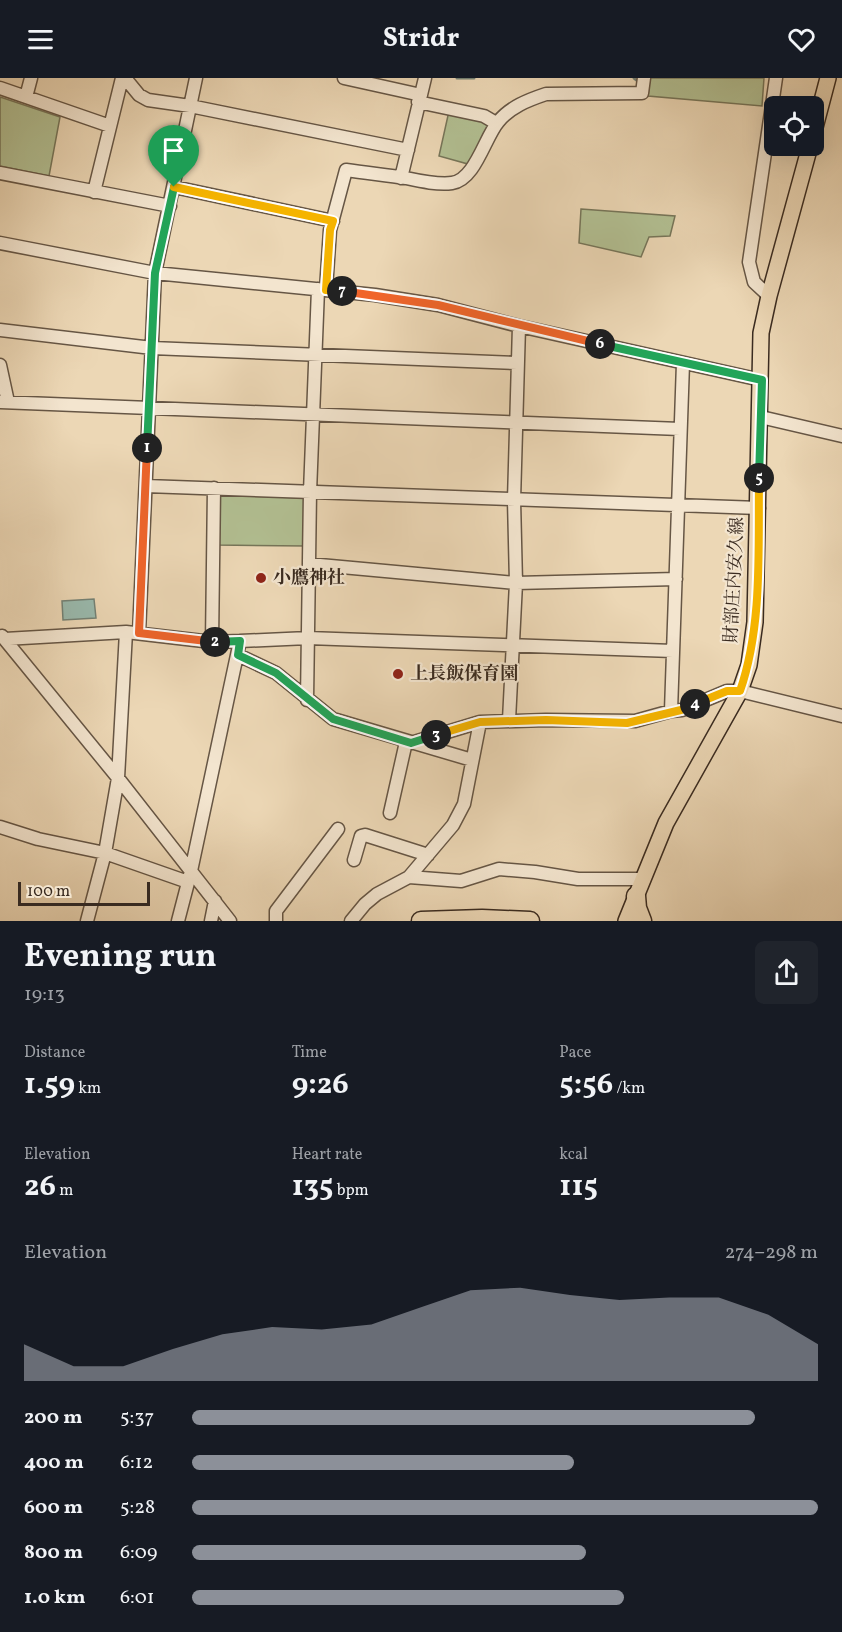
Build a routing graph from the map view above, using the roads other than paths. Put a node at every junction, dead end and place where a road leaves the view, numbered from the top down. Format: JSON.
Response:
{"nodes":[{"id":1,"x":31,"y":78,"type":"edge"},
{"id":2,"x":124,"y":78,"type":"edge"},
{"id":3,"x":196,"y":78,"type":"edge"},
{"id":4,"x":344,"y":78,"type":"edge"},
{"id":5,"x":425,"y":78,"type":"edge"},
{"id":6,"x":644,"y":78,"type":"edge"},
{"id":7,"x":776,"y":78,"type":"edge"},
{"id":8,"x":828,"y":78,"type":"edge"},
{"id":9,"x":0,"y":88,"type":"edge"},
{"id":10,"x":823,"y":96,"type":"edge"},
{"id":11,"x":26,"y":97,"type":"junction"},
{"id":12,"x":419,"y":99,"type":"junction"},
{"id":13,"x":190,"y":106,"type":"junction"},
{"id":14,"x":496,"y":123,"type":"junction"},
{"id":15,"x":110,"y":126,"type":"junction"},
{"id":16,"x":408,"y":150,"type":"junction"},
{"id":17,"x":807,"y":156,"type":"edge"},
{"id":18,"x":0,"y":173,"type":"edge"},
{"id":19,"x":401,"y":178,"type":"junction"},
{"id":20,"x":174,"y":187,"type":"junction"},
{"id":21,"x":94,"y":192,"type":"junction"},
{"id":22,"x":170,"y":206,"type":"junction"},
{"id":23,"x":333,"y":221,"type":"junction"},
{"id":24,"x":0,"y":243,"type":"edge"},
{"id":25,"x":155,"y":273,"type":"junction"},
{"id":26,"x":322,"y":289,"type":"junction"},
{"id":27,"x":769,"y":296,"type":"junction"},
{"id":28,"x":519,"y":326,"type":"junction"},
{"id":29,"x":0,"y":330,"type":"edge"},
{"id":30,"x":152,"y":348,"type":"junction"},
{"id":31,"x":314,"y":355,"type":"junction"},
{"id":32,"x":517,"y":363,"type":"junction"},
{"id":33,"x":683,"y":363,"type":"junction"},
{"id":34,"x":0,"y":365,"type":"edge"},
{"id":35,"x":762,"y":380,"type":"junction"},
{"id":36,"x":4,"y":402,"type":"edge"},
{"id":37,"x":148,"y":408,"type":"junction"},
{"id":38,"x":313,"y":416,"type":"junction"},
{"id":39,"x":761,"y":417,"type":"junction"},
{"id":40,"x":516,"y":423,"type":"junction"},
{"id":41,"x":680,"y":429,"type":"junction"},
{"id":42,"x":842,"y":436,"type":"edge"},
{"id":43,"x":146,"y":486,"type":"junction"},
{"id":44,"x":214,"y":488,"type":"junction"},
{"id":45,"x":310,"y":492,"type":"junction"},
{"id":46,"x":514,"y":500,"type":"junction"},
{"id":47,"x":678,"y":506,"type":"junction"},
{"id":48,"x":759,"y":508,"type":"junction"},
{"id":49,"x":309,"y":564,"type":"junction"},
{"id":50,"x":676,"y":579,"type":"junction"},
{"id":51,"x":516,"y":583,"type":"junction"},
{"id":52,"x":132,"y":633,"type":"junction"},
{"id":53,"x":2,"y":636,"type":"edge"},
{"id":54,"x":308,"y":638,"type":"junction"},
{"id":55,"x":240,"y":641,"type":"junction"},
{"id":56,"x":212,"y":642,"type":"junction"},
{"id":57,"x":514,"y":646,"type":"junction"},
{"id":58,"x":673,"y":651,"type":"junction"},
{"id":59,"x":238,"y":655,"type":"junction"},
{"id":60,"x":740,"y":691,"type":"junction"},
{"id":61,"x":307,"y":700,"type":"junction"},
{"id":62,"x":671,"y":711,"type":"junction"},
{"id":63,"x":842,"y":716,"type":"edge"},
{"id":64,"x":509,"y":720,"type":"junction"},
{"id":65,"x":480,"y":722,"type":"junction"},
{"id":66,"x":409,"y":742,"type":"junction"},
{"id":67,"x":472,"y":760,"type":"junction"},
{"id":68,"x":118,"y":778,"type":"junction"},
{"id":69,"x":390,"y":813,"type":"dead end"},
{"id":70,"x":0,"y":827,"type":"edge"},
{"id":71,"x":338,"y":830,"type":"dead end"},
{"id":72,"x":105,"y":853,"type":"junction"},
{"id":73,"x":428,"y":855,"type":"junction"},
{"id":74,"x":354,"y":860,"type":"dead end"},
{"id":75,"x":190,"y":876,"type":"junction"},
{"id":76,"x":409,"y":877,"type":"junction"},
{"id":77,"x":640,"y":887,"type":"junction"},
{"id":78,"x":215,"y":901,"type":"junction"},
{"id":79,"x":87,"y":921,"type":"edge"},
{"id":80,"x":178,"y":921,"type":"edge"},
{"id":81,"x":211,"y":921,"type":"edge"},
{"id":82,"x":230,"y":921,"type":"edge"},
{"id":83,"x":276,"y":921,"type":"edge"},
{"id":84,"x":351,"y":921,"type":"edge"},
{"id":85,"x":421,"y":921,"type":"edge"},
{"id":86,"x":531,"y":921,"type":"edge"},
{"id":87,"x":626,"y":921,"type":"edge"},
{"id":88,"x":642,"y":921,"type":"edge"}],
"edges":[{"from":1,"to":11,"type":"street"},
{"from":2,"to":13,"type":"street"},
{"from":2,"to":15,"type":"street"},
{"from":3,"to":13,"type":"street"},
{"from":4,"to":12,"type":"street"},
{"from":5,"to":12,"type":"street"},
{"from":6,"to":14,"type":"street"},
{"from":7,"to":27,"type":"street"},
{"from":8,"to":10,"type":"main road"},
{"from":9,"to":11,"type":"street"},
{"from":11,"to":15,"type":"street"},
{"from":12,"to":14,"type":"street"},
{"from":12,"to":16,"type":"street"},
{"from":13,"to":16,"type":"street"},
{"from":13,"to":20,"type":"street"},
{"from":14,"to":19,"type":"street"},
{"from":15,"to":21,"type":"street"},
{"from":16,"to":19,"type":"street"},
{"from":17,"to":27,"type":"main road","name":"財部庄内安久線"},
{"from":18,"to":21,"type":"street"},
{"from":19,"to":23,"type":"street"},
{"from":20,"to":22,"type":"street"},
{"from":20,"to":23,"type":"street"},
{"from":21,"to":22,"type":"street"},
{"from":22,"to":25,"type":"street"},
{"from":23,"to":26,"type":"street"},
{"from":24,"to":25,"type":"street"},
{"from":25,"to":26,"type":"street"},
{"from":25,"to":30,"type":"street"},
{"from":26,"to":28,"type":"street"},
{"from":26,"to":31,"type":"street"},
{"from":27,"to":35,"type":"main road","name":"財部庄内安久線"},
{"from":28,"to":32,"type":"street"},
{"from":28,"to":33,"type":"street"},
{"from":29,"to":30,"type":"street"},
{"from":30,"to":31,"type":"street"},
{"from":30,"to":37,"type":"street"},
{"from":31,"to":32,"type":"street"},
{"from":31,"to":38,"type":"street"},
{"from":32,"to":40,"type":"street"},
{"from":33,"to":35,"type":"street"},
{"from":33,"to":41,"type":"street"},
{"from":34,"to":36,"type":"street"},
{"from":35,"to":39,"type":"main road","name":"財部庄内安久線"},
{"from":36,"to":37,"type":"street"},
{"from":37,"to":38,"type":"street"},
{"from":37,"to":43,"type":"street"},
{"from":38,"to":40,"type":"street"},
{"from":38,"to":45,"type":"street"},
{"from":39,"to":42,"type":"street"},
{"from":39,"to":48,"type":"main road","name":"財部庄内安久線"},
{"from":40,"to":41,"type":"street"},
{"from":40,"to":46,"type":"street"},
{"from":41,"to":47,"type":"street"},
{"from":43,"to":44,"type":"street"},
{"from":43,"to":52,"type":"street"},
{"from":44,"to":45,"type":"street"},
{"from":44,"to":56,"type":"street"},
{"from":45,"to":46,"type":"street"},
{"from":45,"to":49,"type":"street"},
{"from":46,"to":47,"type":"street"},
{"from":46,"to":51,"type":"street"},
{"from":47,"to":48,"type":"street"},
{"from":47,"to":50,"type":"street"},
{"from":48,"to":60,"type":"main road","name":"財部庄内安久線"},
{"from":49,"to":51,"type":"street"},
{"from":49,"to":54,"type":"street"},
{"from":50,"to":51,"type":"street"},
{"from":50,"to":58,"type":"street"},
{"from":51,"to":57,"type":"street"},
{"from":52,"to":53,"type":"street"},
{"from":52,"to":56,"type":"street"},
{"from":52,"to":68,"type":"street"},
{"from":53,"to":68,"type":"street"},
{"from":54,"to":55,"type":"street"},
{"from":54,"to":57,"type":"street"},
{"from":54,"to":61,"type":"street"},
{"from":55,"to":56,"type":"street"},
{"from":55,"to":59,"type":"street"},
{"from":57,"to":58,"type":"street"},
{"from":57,"to":64,"type":"street"},
{"from":58,"to":62,"type":"street"},
{"from":59,"to":61,"type":"street"},
{"from":59,"to":75,"type":"street"},
{"from":60,"to":62,"type":"street"},
{"from":60,"to":63,"type":"street"},
{"from":60,"to":77,"type":"main road","name":"財部庄内安久線"},
{"from":61,"to":66,"type":"street"},
{"from":62,"to":64,"type":"street"},
{"from":64,"to":65,"type":"street"},
{"from":65,"to":66,"type":"street"},
{"from":65,"to":67,"type":"street"},
{"from":66,"to":67,"type":"street"},
{"from":66,"to":69,"type":"street"},
{"from":67,"to":73,"type":"street"},
{"from":68,"to":72,"type":"street"},
{"from":68,"to":75,"type":"street"},
{"from":70,"to":72,"type":"street"},
{"from":71,"to":83,"type":"street"},
{"from":72,"to":75,"type":"street"},
{"from":72,"to":79,"type":"street"},
{"from":73,"to":74,"type":"street"},
{"from":73,"to":76,"type":"street"},
{"from":75,"to":78,"type":"street"},
{"from":75,"to":80,"type":"street"},
{"from":76,"to":77,"type":"street"},
{"from":76,"to":84,"type":"street"},
{"from":77,"to":87,"type":"main road","name":"財部庄内安久線"},
{"from":77,"to":88,"type":"highway"},
{"from":78,"to":81,"type":"street"},
{"from":78,"to":82,"type":"street"},
{"from":85,"to":86,"type":"highway"}]}
